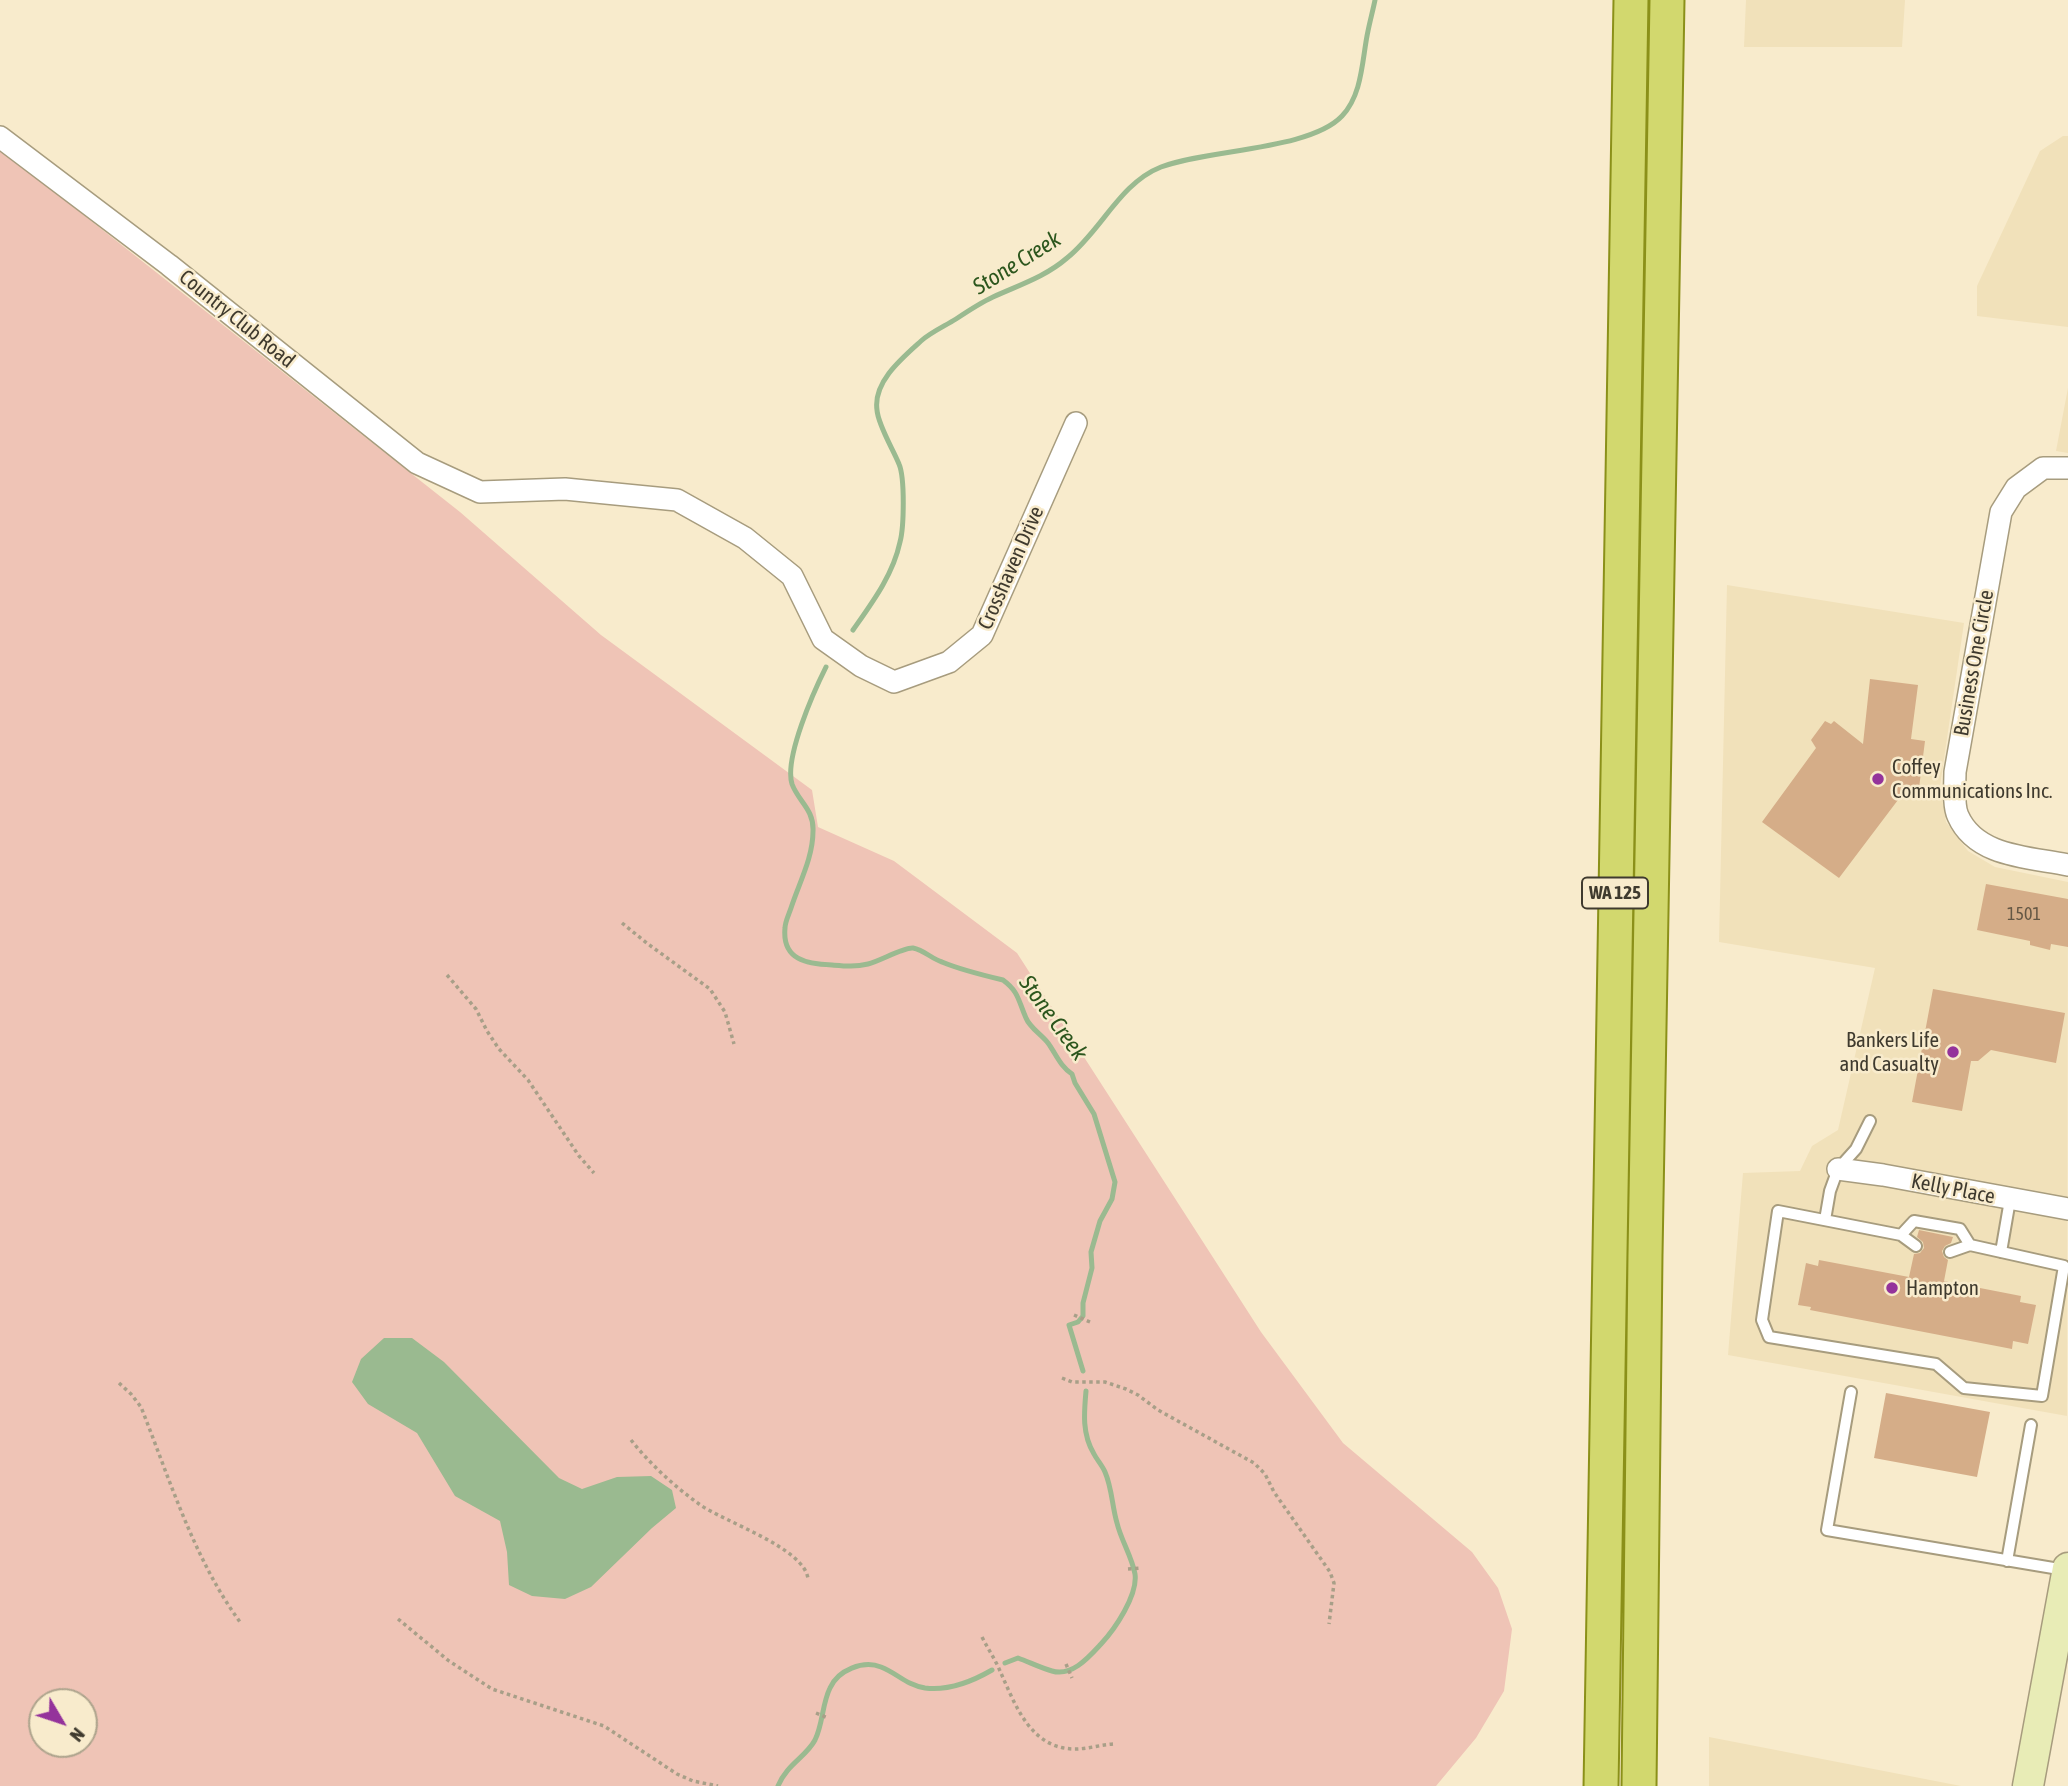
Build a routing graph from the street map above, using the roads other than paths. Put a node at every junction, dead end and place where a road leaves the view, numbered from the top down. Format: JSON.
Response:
{"nodes":[{"id":1,"x":1630,"y":0,"type":"edge"},
{"id":2,"x":1667,"y":0,"type":"edge"},
{"id":3,"x":0,"y":138,"type":"edge"},
{"id":4,"x":1076,"y":423,"type":"dead end"},
{"id":5,"x":2068,"y":468,"type":"edge"},
{"id":6,"x":480,"y":492,"type":"joint"},
{"id":7,"x":2068,"y":865,"type":"edge"},
{"id":8,"x":1870,"y":1121,"type":"dead end"},
{"id":9,"x":1838,"y":1169,"type":"junction"},
{"id":10,"x":2010,"y":1200,"type":"junction"},
{"id":11,"x":2068,"y":1209,"type":"edge"},
{"id":12,"x":1825,"y":1220,"type":"junction"},
{"id":13,"x":1901,"y":1235,"type":"junction"},
{"id":14,"x":1970,"y":1245,"type":"junction"},
{"id":15,"x":1916,"y":1246,"type":"dead end"},
{"id":16,"x":1950,"y":1252,"type":"dead end"},
{"id":17,"x":2001,"y":1252,"type":"junction"},
{"id":18,"x":1851,"y":1392,"type":"dead end"},
{"id":19,"x":2031,"y":1425,"type":"dead end"},
{"id":20,"x":2007,"y":1560,"type":"junction"},
{"id":21,"x":2068,"y":1569,"type":"edge"},
{"id":22,"x":1601,"y":1786,"type":"edge"},
{"id":23,"x":1639,"y":1786,"type":"edge"},
{"id":24,"x":2028,"y":1786,"type":"edge"}],
"edges":[{"from":1,"to":22,"type":"main road","number":"WA 125"},
{"from":2,"to":23,"type":"main road","number":"WA 125"},
{"from":3,"to":6,"type":"street","name":"Country Club Road"},
{"from":4,"to":6,"type":"street","name":"Crosshaven Drive"},
{"from":5,"to":7,"type":"street","name":"Business One Circle"},
{"from":8,"to":9,"type":"lane"},
{"from":9,"to":10,"type":"street","name":"Kelly Place"},
{"from":9,"to":12,"type":"lane"},
{"from":10,"to":11,"type":"street","name":"Kelly Place"},
{"from":10,"to":17,"type":"lane"},
{"from":12,"to":13,"type":"lane"},
{"from":12,"to":17,"type":"lane"},
{"from":13,"to":14,"type":"lane"},
{"from":13,"to":15,"type":"lane"},
{"from":14,"to":16,"type":"lane"},
{"from":14,"to":17,"type":"lane"},
{"from":18,"to":20,"type":"lane"},
{"from":19,"to":20,"type":"lane"},
{"from":20,"to":21,"type":"lane"},
{"from":21,"to":24,"type":"main road"}]}
